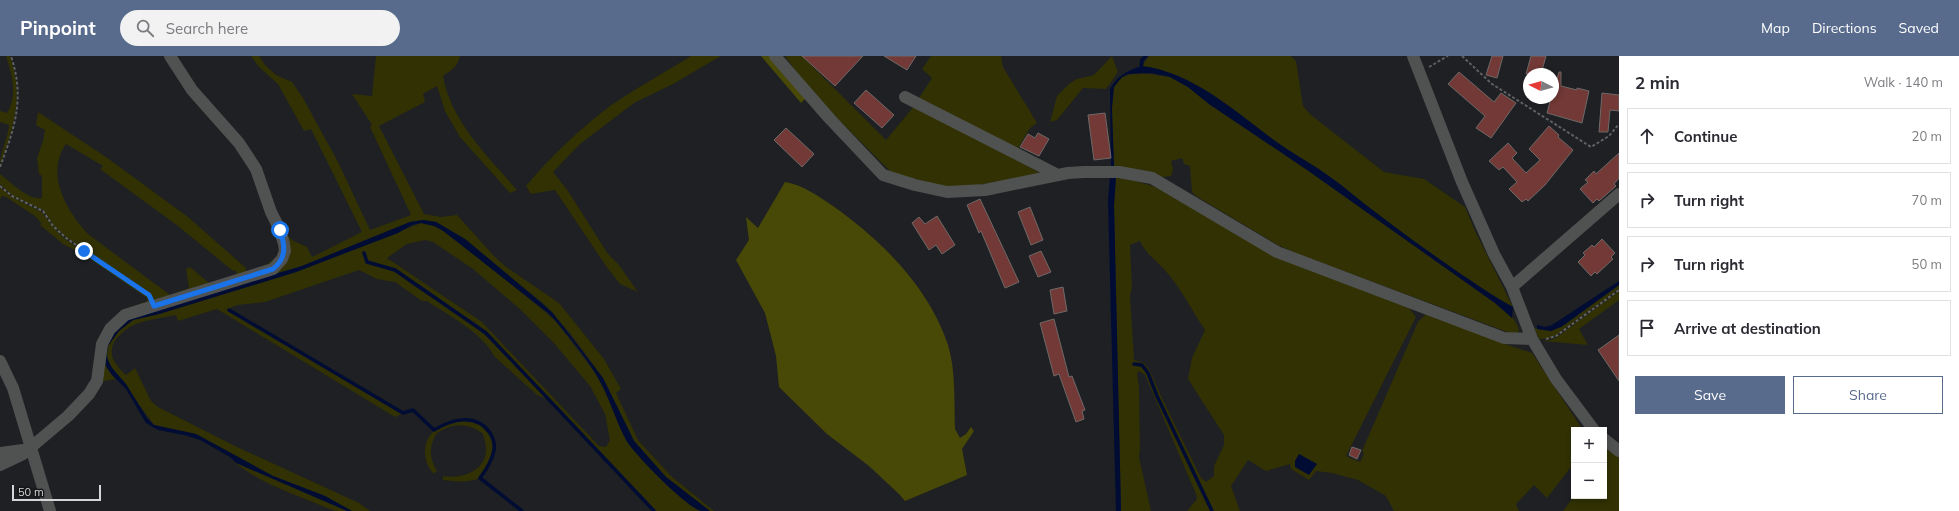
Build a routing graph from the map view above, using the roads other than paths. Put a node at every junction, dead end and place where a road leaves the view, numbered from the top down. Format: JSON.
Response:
{"nodes":[{"id":1,"x":170,"y":56,"type":"edge"},
{"id":2,"x":775,"y":56,"type":"edge"},
{"id":3,"x":1412,"y":57,"type":"edge"},
{"id":4,"x":905,"y":97,"type":"dead end"},
{"id":5,"x":1058,"y":175,"type":"junction"},
{"id":6,"x":1619,"y":194,"type":"edge"},
{"id":7,"x":1512,"y":288,"type":"junction"},
{"id":8,"x":1532,"y":339,"type":"junction"},
{"id":9,"x":0,"y":361,"type":"edge"},
{"id":10,"x":1592,"y":427,"type":"edge"},
{"id":11,"x":1607,"y":442,"type":"edge"},
{"id":12,"x":30,"y":448,"type":"junction"},
{"id":13,"x":1619,"y":451,"type":"edge"},
{"id":14,"x":0,"y":453,"type":"edge"},
{"id":15,"x":0,"y":465,"type":"edge"},
{"id":16,"x":50,"y":511,"type":"edge"}],
"edges":[{"from":1,"to":12,"type":"street"},
{"from":2,"to":5,"type":"street"},
{"from":3,"to":7,"type":"street"},
{"from":4,"to":5,"type":"street"},
{"from":5,"to":8,"type":"street"},
{"from":6,"to":7,"type":"street"},
{"from":7,"to":8,"type":"street"},
{"from":8,"to":10,"type":"street"},
{"from":9,"to":12,"type":"street"},
{"from":11,"to":13,"type":"street"},
{"from":12,"to":14,"type":"street"},
{"from":12,"to":15,"type":"street"},
{"from":12,"to":16,"type":"street"}]}
